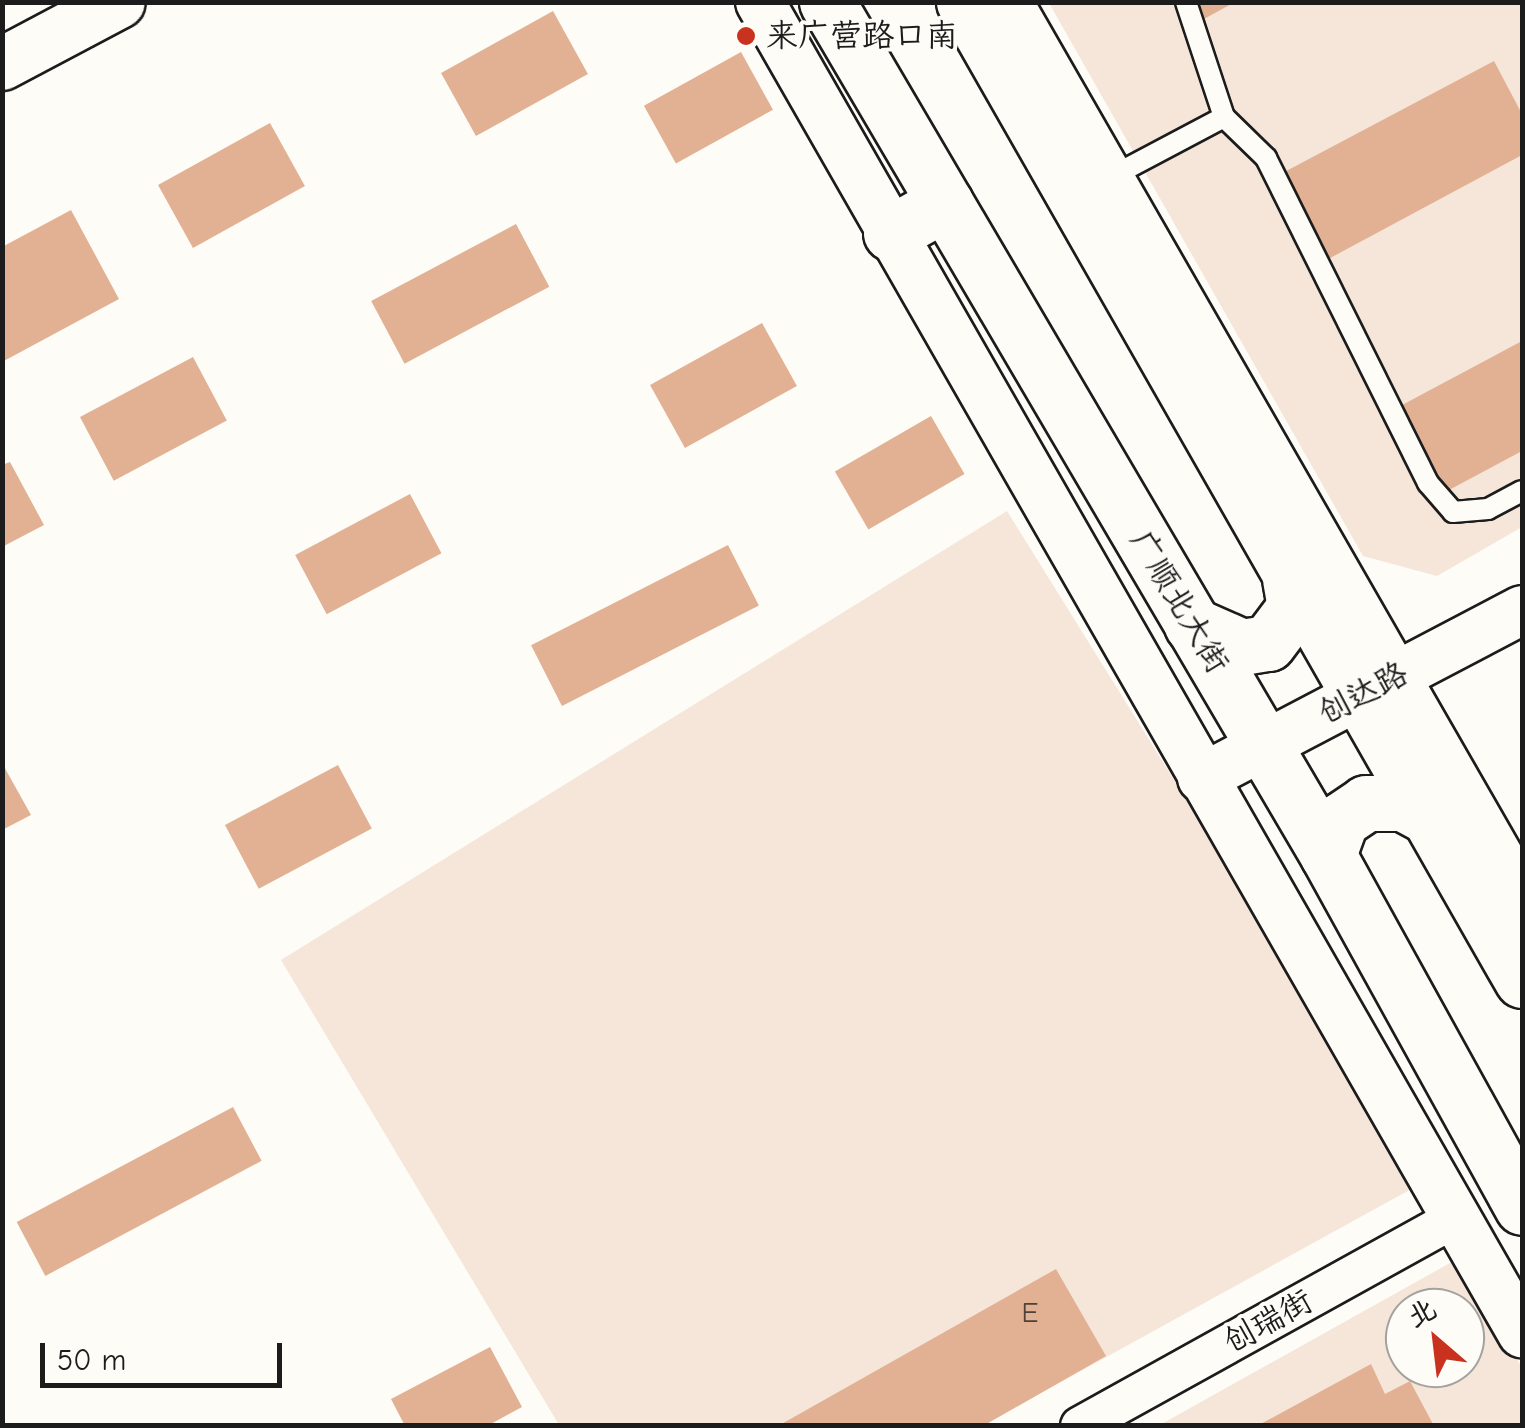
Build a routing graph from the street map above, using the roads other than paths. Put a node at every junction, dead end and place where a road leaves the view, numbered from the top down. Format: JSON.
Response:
{"nodes":[{"id":1,"x":119,"y":2,"type":"edge"},
{"id":2,"x":760,"y":2,"type":"edge"},
{"id":3,"x":827,"y":2,"type":"edge"},
{"id":4,"x":964,"y":2,"type":"edge"},
{"id":5,"x":1008,"y":2,"type":"edge"},
{"id":6,"x":1186,"y":2,"type":"edge"},
{"id":7,"x":2,"y":64,"type":"edge"},
{"id":8,"x":1224,"y":117,"type":"junction"},
{"id":9,"x":1092,"y":187,"type":"junction"},
{"id":10,"x":945,"y":204,"type":"junction"},
{"id":11,"x":891,"y":233,"type":"junction"},
{"id":12,"x":1148,"y":246,"type":"junction"},
{"id":13,"x":1144,"y":317,"type":"junction"},
{"id":14,"x":1522,"y":491,"type":"edge"},
{"id":15,"x":1290,"y":579,"type":"junction"},
{"id":16,"x":1522,"y":610,"type":"edge"},
{"id":17,"x":1192,"y":625,"type":"junction"},
{"id":18,"x":1377,"y":687,"type":"junction"},
{"id":19,"x":1264,"y":746,"type":"junction"},
{"id":20,"x":1202,"y":778,"type":"junction"},
{"id":21,"x":1427,"y":816,"type":"junction"},
{"id":22,"x":1328,"y":855,"type":"junction"},
{"id":23,"x":1522,"y":897,"type":"edge"},
{"id":24,"x":1522,"y":980,"type":"edge"},
{"id":25,"x":1522,"y":1207,"type":"edge"},
{"id":26,"x":1456,"y":1218,"type":"junction"},
{"id":27,"x":1522,"y":1333,"type":"edge"},
{"id":28,"x":1080,"y":1426,"type":"edge"}],
"edges":[{"from":1,"to":7,"type":"main road"},
{"from":2,"to":11,"type":"street"},
{"from":3,"to":10,"type":"main road","name":"广顺北大街"},
{"from":4,"to":9,"type":"main road"},
{"from":5,"to":9,"type":"street"},
{"from":6,"to":8,"type":"lane"},
{"from":8,"to":9,"type":"lane"},
{"from":8,"to":14,"type":"lane"},
{"from":9,"to":12,"type":"street"},
{"from":9,"to":13,"type":"main road"},
{"from":10,"to":11,"type":"main road"},
{"from":10,"to":17,"type":"main road","name":"广顺北大街"},
{"from":11,"to":20,"type":"street"},
{"from":12,"to":13,"type":"main road"},
{"from":12,"to":18,"type":"street"},
{"from":13,"to":15,"type":"main road"},
{"from":15,"to":17,"type":"main road"},
{"from":15,"to":18,"type":"main road"},
{"from":16,"to":18,"type":"street","name":"创达路"},
{"from":17,"to":19,"type":"main road","name":"广顺北大街"},
{"from":18,"to":19,"type":"street","name":"创达路"},
{"from":18,"to":21,"type":"main road"},
{"from":18,"to":23,"type":"street"},
{"from":19,"to":20,"type":"street","name":"创达路"},
{"from":19,"to":22,"type":"main road","name":"广顺北大街"},
{"from":20,"to":26,"type":"street"},
{"from":21,"to":22,"type":"main road"},
{"from":21,"to":24,"type":"main road"},
{"from":22,"to":25,"type":"main road","name":"广顺北大街"},
{"from":26,"to":27,"type":"street"},
{"from":26,"to":28,"type":"street","name":"创瑞街"}]}
